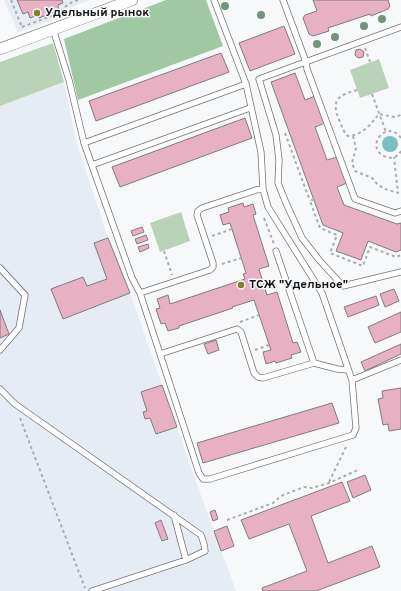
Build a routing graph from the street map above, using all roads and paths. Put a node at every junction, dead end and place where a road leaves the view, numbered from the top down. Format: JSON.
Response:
{"nodes":[{"id":1,"x":11,"y":0,"type":"edge"},
{"id":2,"x":78,"y":0,"type":"edge"},
{"id":3,"x":132,"y":0,"type":"edge"},
{"id":4,"x":214,"y":0,"type":"edge"},
{"id":5,"x":282,"y":0,"type":"edge"},
{"id":6,"x":22,"y":27,"type":"junction"},
{"id":7,"x":401,"y":27,"type":"edge"},
{"id":8,"x":53,"y":29,"type":"junction"},
{"id":9,"x":27,"y":39,"type":"junction"},
{"id":10,"x":363,"y":41,"type":"junction"},
{"id":11,"x":0,"y":49,"type":"edge"},
{"id":12,"x":306,"y":62,"type":"junction"},
{"id":13,"x":370,"y":62,"type":"dead end"},
{"id":14,"x":246,"y":84,"type":"junction"},
{"id":15,"x":357,"y":90,"type":"dead end"},
{"id":16,"x":372,"y":94,"type":"dead end"},
{"id":17,"x":250,"y":108,"type":"junction"},
{"id":18,"x":380,"y":114,"type":"junction"},
{"id":19,"x":401,"y":115,"type":"edge"},
{"id":20,"x":283,"y":128,"type":"dead end"},
{"id":21,"x":386,"y":132,"type":"junction"},
{"id":22,"x":353,"y":136,"type":"junction"},
{"id":23,"x":401,"y":138,"type":"edge"},
{"id":24,"x":84,"y":143,"type":"junction"},
{"id":25,"x":401,"y":151,"type":"edge"},
{"id":26,"x":394,"y":157,"type":"junction"},
{"id":27,"x":92,"y":165,"type":"junction"},
{"id":28,"x":262,"y":189,"type":"junction"},
{"id":29,"x":314,"y":200,"type":"dead end"},
{"id":30,"x":310,"y":201,"type":"junction"},
{"id":31,"x":401,"y":211,"type":"edge"},
{"id":32,"x":264,"y":216,"type":"dead end"},
{"id":33,"x":232,"y":229,"type":"dead end"},
{"id":34,"x":206,"y":242,"type":"junction"},
{"id":35,"x":164,"y":251,"type":"dead end"},
{"id":36,"x":276,"y":251,"type":"joint"},
{"id":37,"x":401,"y":255,"type":"edge"},
{"id":38,"x":241,"y":258,"type":"dead end"},
{"id":39,"x":213,"y":267,"type":"junction"},
{"id":40,"x":0,"y":268,"type":"edge"},
{"id":41,"x":401,"y":272,"type":"edge"},
{"id":42,"x":175,"y":282,"type":"junction"},
{"id":43,"x":140,"y":293,"type":"junction"},
{"id":44,"x":259,"y":315,"type":"dead end"},
{"id":45,"x":237,"y":329,"type":"junction"},
{"id":46,"x":269,"y":345,"type":"dead end"},
{"id":47,"x":0,"y":350,"type":"edge"},
{"id":48,"x":160,"y":354,"type":"junction"},
{"id":49,"x":249,"y":356,"type":"junction"},
{"id":50,"x":401,"y":360,"type":"edge"},
{"id":51,"x":314,"y":363,"type":"junction"},
{"id":52,"x":348,"y":370,"type":"junction"},
{"id":53,"x":352,"y":380,"type":"junction"},
{"id":54,"x":0,"y":389,"type":"edge"},
{"id":55,"x":15,"y":404,"type":"junction"},
{"id":56,"x":352,"y":435,"type":"junction"},
{"id":57,"x":360,"y":469,"type":"dead end"},
{"id":58,"x":329,"y":482,"type":"junction"},
{"id":59,"x":174,"y":515,"type":"junction"},
{"id":60,"x":227,"y":520,"type":"dead end"},
{"id":61,"x":186,"y":560,"type":"junction"},
{"id":62,"x":86,"y":591,"type":"edge"},
{"id":63,"x":92,"y":591,"type":"edge"}],
"edges":[{"from":1,"to":6,"type":"path"},
{"from":2,"to":6,"type":"path"},
{"from":3,"to":8,"type":"street"},
{"from":4,"to":14,"type":"lane"},
{"from":5,"to":12,"type":"lane"},
{"from":6,"to":9,"type":"path"},
{"from":7,"to":10,"type":"lane"},
{"from":8,"to":9,"type":"street"},
{"from":8,"to":24,"type":"lane"},
{"from":9,"to":11,"type":"street"},
{"from":10,"to":12,"type":"lane"},
{"from":10,"to":13,"type":"path"},
{"from":12,"to":31,"type":"lane"},
{"from":12,"to":41,"type":"lane"},
{"from":14,"to":17,"type":"lane"},
{"from":14,"to":24,"type":"lane"},
{"from":15,"to":22,"type":"path"},
{"from":16,"to":18,"type":"path"},
{"from":17,"to":27,"type":"lane"},
{"from":17,"to":28,"type":"lane"},
{"from":18,"to":19,"type":"path"},
{"from":18,"to":21,"type":"path"},
{"from":18,"to":22,"type":"path"},
{"from":20,"to":30,"type":"path"},
{"from":21,"to":23,"type":"path"},
{"from":21,"to":26,"type":"path"},
{"from":22,"to":26,"type":"path"},
{"from":24,"to":27,"type":"lane"},
{"from":25,"to":26,"type":"path"},
{"from":27,"to":43,"type":"lane"},
{"from":28,"to":34,"type":"lane"},
{"from":28,"to":52,"type":"lane"},
{"from":29,"to":30,"type":"path"},
{"from":30,"to":37,"type":"path"},
{"from":32,"to":36,"type":"path"},
{"from":33,"to":34,"type":"path"},
{"from":34,"to":39,"type":"lane"},
{"from":35,"to":42,"type":"path"},
{"from":36,"to":51,"type":"lane"},
{"from":38,"to":39,"type":"path"},
{"from":39,"to":42,"type":"lane"},
{"from":40,"to":47,"type":"lane"},
{"from":42,"to":43,"type":"lane"},
{"from":43,"to":48,"type":"lane"},
{"from":44,"to":45,"type":"path"},
{"from":45,"to":48,"type":"lane"},
{"from":45,"to":49,"type":"lane"},
{"from":46,"to":49,"type":"path"},
{"from":48,"to":56,"type":"lane"},
{"from":49,"to":51,"type":"lane"},
{"from":50,"to":53,"type":"lane"},
{"from":51,"to":52,"type":"lane"},
{"from":52,"to":53,"type":"lane"},
{"from":53,"to":56,"type":"lane"},
{"from":54,"to":55,"type":"lane"},
{"from":55,"to":59,"type":"lane"},
{"from":55,"to":62,"type":"path"},
{"from":56,"to":58,"type":"path"},
{"from":57,"to":58,"type":"path"},
{"from":58,"to":60,"type":"path"},
{"from":59,"to":61,"type":"lane"},
{"from":59,"to":61,"type":"lane"},
{"from":61,"to":63,"type":"lane"}]}
